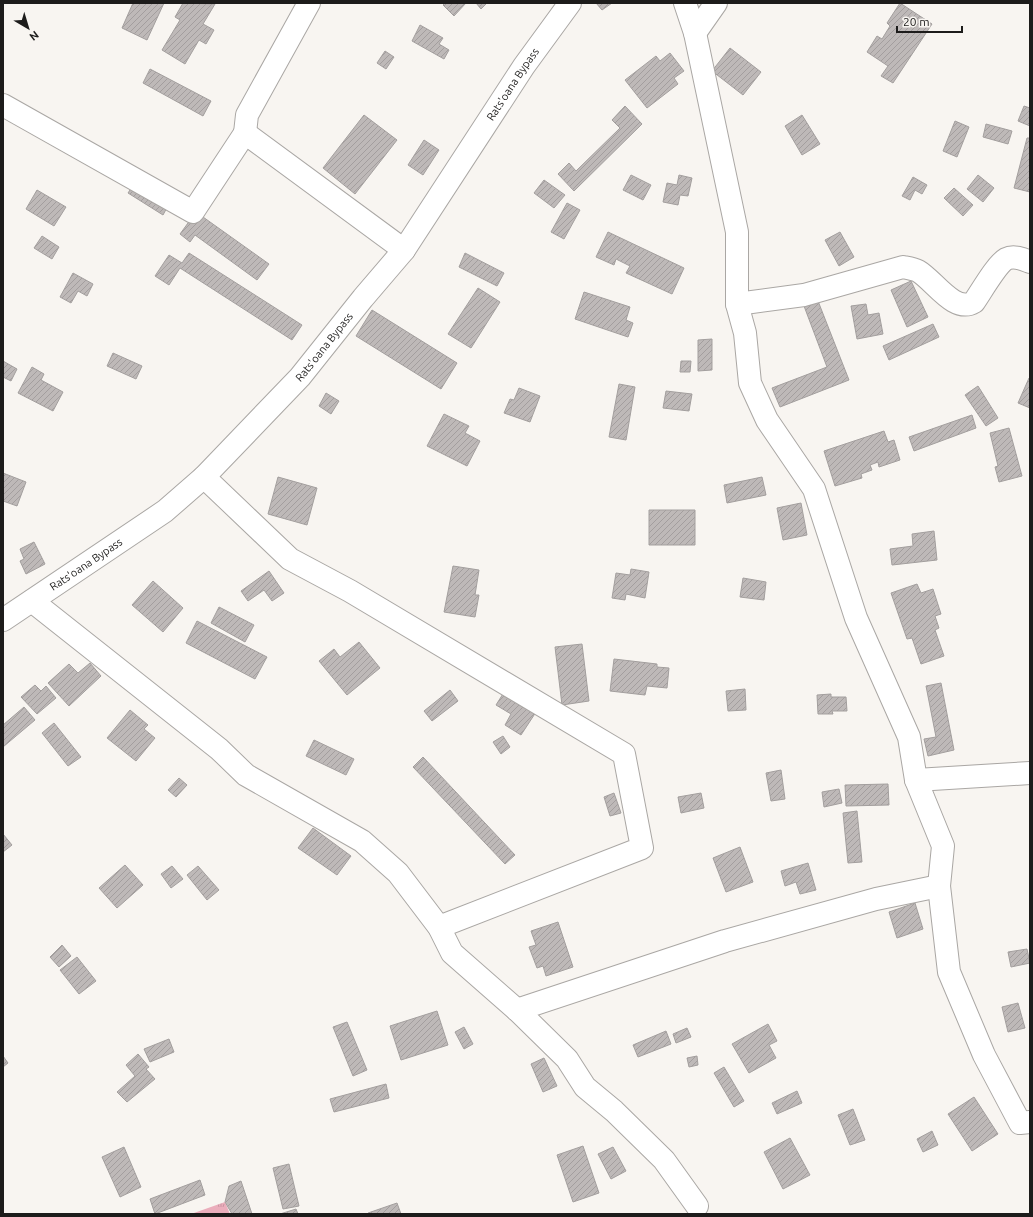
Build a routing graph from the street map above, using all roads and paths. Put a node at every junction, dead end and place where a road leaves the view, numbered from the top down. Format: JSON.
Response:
{"nodes":[{"id":1,"x":309,"y":3,"type":"edge"},
{"id":2,"x":570,"y":3,"type":"edge"},
{"id":3,"x":685,"y":3,"type":"edge"},
{"id":4,"x":716,"y":3,"type":"edge"},
{"id":5,"x":694,"y":33,"type":"junction"},
{"id":6,"x":3,"y":105,"type":"edge"},
{"id":7,"x":245,"y":133,"type":"junction"},
{"id":8,"x":404,"y":250,"type":"junction"},
{"id":9,"x":1030,"y":262,"type":"edge"},
{"id":10,"x":737,"y":304,"type":"junction"},
{"id":11,"x":204,"y":477,"type":"junction"},
{"id":12,"x":32,"y":601,"type":"junction"},
{"id":13,"x":3,"y":620,"type":"edge"},
{"id":14,"x":1030,"y":773,"type":"edge"},
{"id":15,"x":916,"y":780,"type":"junction"},
{"id":16,"x":939,"y":886,"type":"junction"},
{"id":17,"x":439,"y":927,"type":"junction"},
{"id":18,"x":517,"y":1010,"type":"junction"},
{"id":19,"x":1030,"y":1122,"type":"edge"},
{"id":20,"x":697,"y":1206,"type":"dead end"}],
"edges":[{"from":1,"to":7,"type":"street"},
{"from":2,"to":8,"type":"street","name":"Rats'oana Bypass"},
{"from":3,"to":5,"type":"street"},
{"from":4,"to":5,"type":"street"},
{"from":5,"to":10,"type":"street"},
{"from":6,"to":7,"type":"street"},
{"from":7,"to":8,"type":"street"},
{"from":8,"to":11,"type":"street","name":"Rats'oana Bypass"},
{"from":9,"to":10,"type":"street"},
{"from":10,"to":15,"type":"street"},
{"from":11,"to":12,"type":"street","name":"Rats'oana Bypass"},
{"from":11,"to":17,"type":"street"},
{"from":12,"to":13,"type":"street","name":"Rats'oana Bypass"},
{"from":12,"to":17,"type":"street"},
{"from":14,"to":15,"type":"street"},
{"from":15,"to":16,"type":"street"},
{"from":16,"to":18,"type":"street"},
{"from":16,"to":19,"type":"street"},
{"from":17,"to":18,"type":"street"},
{"from":18,"to":20,"type":"street"}]}
